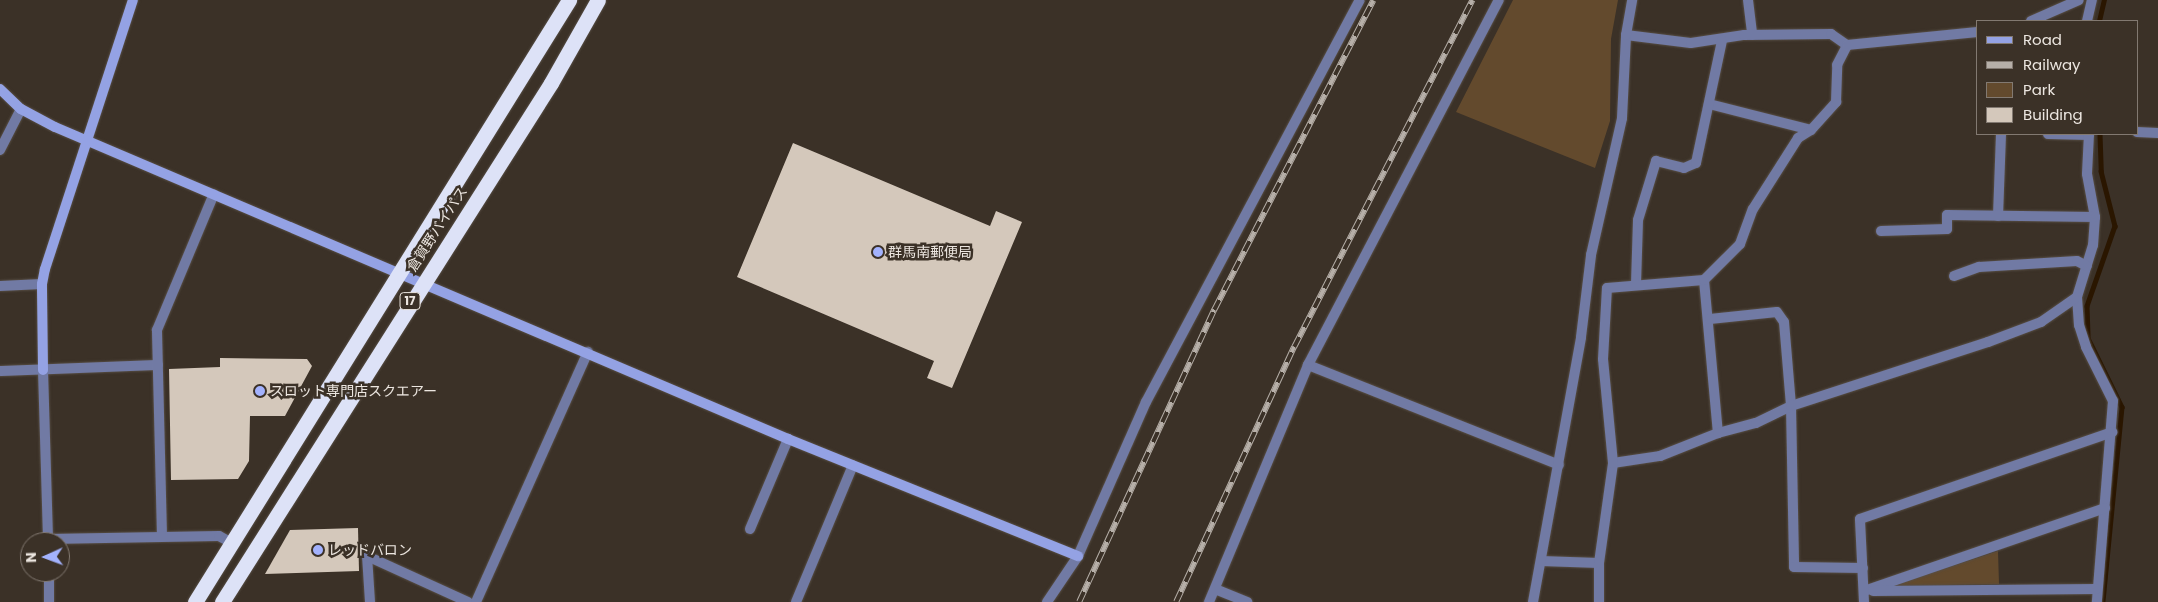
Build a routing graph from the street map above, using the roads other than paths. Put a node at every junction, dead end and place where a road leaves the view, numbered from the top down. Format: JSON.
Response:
{"nodes":[{"id":1,"x":133,"y":0,"type":"edge"},
{"id":2,"x":569,"y":0,"type":"edge"},
{"id":3,"x":598,"y":0,"type":"edge"},
{"id":4,"x":1360,"y":0,"type":"edge"},
{"id":5,"x":1499,"y":0,"type":"edge"},
{"id":6,"x":1632,"y":0,"type":"edge"},
{"id":7,"x":1748,"y":0,"type":"edge"},
{"id":8,"x":2079,"y":0,"type":"edge"},
{"id":9,"x":2092,"y":0,"type":"edge"},
{"id":10,"x":2033,"y":20,"type":"edge"},
{"id":11,"x":2087,"y":20,"type":"edge"},
{"id":12,"x":1976,"y":32,"type":"edge"},
{"id":13,"x":1626,"y":35,"type":"junction"},
{"id":14,"x":1752,"y":35,"type":"junction"},
{"id":15,"x":1722,"y":41,"type":"junction"},
{"id":16,"x":1847,"y":45,"type":"junction"},
{"id":17,"x":0,"y":89,"type":"edge"},
{"id":18,"x":1708,"y":104,"type":"junction"},
{"id":19,"x":22,"y":109,"type":"junction"},
{"id":20,"x":1811,"y":130,"type":"junction"},
{"id":21,"x":2138,"y":132,"type":"edge"},
{"id":22,"x":2158,"y":133,"type":"edge"},
{"id":23,"x":2001,"y":135,"type":"edge"},
{"id":24,"x":2089,"y":135,"type":"edge"},
{"id":25,"x":88,"y":139,"type":"junction"},
{"id":26,"x":0,"y":150,"type":"edge"},
{"id":27,"x":214,"y":194,"type":"junction"},
{"id":28,"x":1998,"y":216,"type":"junction"},
{"id":29,"x":2095,"y":217,"type":"junction"},
{"id":30,"x":1881,"y":231,"type":"dead end"},
{"id":31,"x":2087,"y":266,"type":"junction"},
{"id":32,"x":398,"y":272,"type":"junction"},
{"id":33,"x":1954,"y":276,"type":"dead end"},
{"id":34,"x":1704,"y":280,"type":"junction"},
{"id":35,"x":422,"y":282,"type":"junction"},
{"id":36,"x":42,"y":284,"type":"junction"},
{"id":37,"x":1636,"y":284,"type":"junction"},
{"id":38,"x":0,"y":286,"type":"edge"},
{"id":39,"x":2077,"y":297,"type":"junction"},
{"id":40,"x":1710,"y":319,"type":"junction"},
{"id":41,"x":588,"y":352,"type":"junction"},
{"id":42,"x":158,"y":365,"type":"junction"},
{"id":43,"x":1308,"y":365,"type":"junction"},
{"id":44,"x":43,"y":370,"type":"junction"},
{"id":45,"x":0,"y":371,"type":"edge"},
{"id":46,"x":1791,"y":406,"type":"junction"},
{"id":47,"x":2112,"y":432,"type":"junction"},
{"id":48,"x":1718,"y":433,"type":"junction"},
{"id":49,"x":788,"y":439,"type":"junction"},
{"id":50,"x":1613,"y":463,"type":"junction"},
{"id":51,"x":853,"y":465,"type":"junction"},
{"id":52,"x":1559,"y":466,"type":"junction"},
{"id":53,"x":2105,"y":508,"type":"junction"},
{"id":54,"x":750,"y":529,"type":"dead end"},
{"id":55,"x":48,"y":532,"type":"edge"},
{"id":56,"x":162,"y":536,"type":"junction"},
{"id":57,"x":70,"y":539,"type":"edge"},
{"id":58,"x":232,"y":544,"type":"junction"},
{"id":59,"x":1078,"y":556,"type":"junction"},
{"id":60,"x":1541,"y":561,"type":"junction"},
{"id":61,"x":1599,"y":563,"type":"junction"},
{"id":62,"x":1863,"y":568,"type":"junction"},
{"id":63,"x":49,"y":582,"type":"edge"},
{"id":64,"x":2096,"y":588,"type":"junction"},
{"id":65,"x":1215,"y":590,"type":"junction"},
{"id":66,"x":1864,"y":591,"type":"junction"},
{"id":67,"x":49,"y":602,"type":"edge"},
{"id":68,"x":194,"y":602,"type":"edge"},
{"id":69,"x":222,"y":602,"type":"edge"},
{"id":70,"x":370,"y":602,"type":"edge"},
{"id":71,"x":468,"y":602,"type":"edge"},
{"id":72,"x":476,"y":602,"type":"edge"},
{"id":73,"x":796,"y":602,"type":"edge"},
{"id":74,"x":1047,"y":602,"type":"edge"},
{"id":75,"x":1209,"y":602,"type":"edge"},
{"id":76,"x":1247,"y":602,"type":"edge"},
{"id":77,"x":1534,"y":602,"type":"edge"},
{"id":78,"x":1599,"y":602,"type":"edge"},
{"id":79,"x":1864,"y":602,"type":"edge"},
{"id":80,"x":2097,"y":602,"type":"edge"}],
"edges":[{"from":1,"to":25,"type":"street"},
{"from":2,"to":32,"type":"highway","name":"倉賀野バイパス","number":"17"},
{"from":3,"to":35,"type":"highway","name":"倉賀野バイパス","number":"17"},
{"from":4,"to":59,"type":"street"},
{"from":5,"to":43,"type":"street"},
{"from":6,"to":13,"type":"street"},
{"from":7,"to":14,"type":"street"},
{"from":8,"to":10,"type":"street"},
{"from":9,"to":11,"type":"street"},
{"from":12,"to":16,"type":"street"},
{"from":13,"to":15,"type":"street"},
{"from":13,"to":52,"type":"street"},
{"from":14,"to":15,"type":"street"},
{"from":14,"to":16,"type":"street"},
{"from":15,"to":18,"type":"street"},
{"from":16,"to":20,"type":"street"},
{"from":17,"to":19,"type":"street"},
{"from":18,"to":20,"type":"street"},
{"from":18,"to":37,"type":"street"},
{"from":19,"to":25,"type":"street"},
{"from":19,"to":26,"type":"street"},
{"from":20,"to":34,"type":"street"},
{"from":21,"to":22,"type":"street"},
{"from":23,"to":28,"type":"street"},
{"from":24,"to":29,"type":"street"},
{"from":25,"to":27,"type":"street"},
{"from":25,"to":36,"type":"street"},
{"from":27,"to":32,"type":"street"},
{"from":27,"to":42,"type":"street"},
{"from":28,"to":29,"type":"street"},
{"from":28,"to":30,"type":"street"},
{"from":29,"to":31,"type":"street"},
{"from":31,"to":33,"type":"street"},
{"from":31,"to":39,"type":"street"},
{"from":32,"to":35,"type":"street"},
{"from":32,"to":58,"type":"highway","name":"倉賀野バイパス","number":"17"},
{"from":34,"to":37,"type":"street"},
{"from":34,"to":40,"type":"street"},
{"from":35,"to":41,"type":"street"},
{"from":35,"to":69,"type":"highway","name":"倉賀野バイパス","number":"17"},
{"from":36,"to":38,"type":"street"},
{"from":36,"to":44,"type":"street"},
{"from":37,"to":50,"type":"street"},
{"from":39,"to":46,"type":"street"},
{"from":39,"to":47,"type":"street"},
{"from":40,"to":46,"type":"street"},
{"from":40,"to":48,"type":"street"},
{"from":41,"to":49,"type":"street"},
{"from":41,"to":72,"type":"street"},
{"from":42,"to":44,"type":"street"},
{"from":42,"to":56,"type":"street"},
{"from":43,"to":52,"type":"street"},
{"from":43,"to":65,"type":"street"},
{"from":44,"to":45,"type":"street"},
{"from":44,"to":55,"type":"street"},
{"from":46,"to":48,"type":"street"},
{"from":46,"to":62,"type":"street"},
{"from":47,"to":53,"type":"street"},
{"from":47,"to":62,"type":"street"},
{"from":48,"to":50,"type":"street"},
{"from":49,"to":51,"type":"street"},
{"from":49,"to":54,"type":"street"},
{"from":50,"to":61,"type":"street"},
{"from":51,"to":59,"type":"street"},
{"from":51,"to":73,"type":"street"},
{"from":52,"to":60,"type":"street"},
{"from":53,"to":64,"type":"street"},
{"from":53,"to":66,"type":"street"},
{"from":56,"to":57,"type":"street"},
{"from":56,"to":58,"type":"street"},
{"from":58,"to":68,"type":"highway","name":"倉賀野バイパス","number":"17"},
{"from":59,"to":74,"type":"street"},
{"from":60,"to":61,"type":"street"},
{"from":60,"to":77,"type":"street"},
{"from":61,"to":78,"type":"street"},
{"from":62,"to":66,"type":"street"},
{"from":63,"to":67,"type":"street"},
{"from":64,"to":66,"type":"street"},
{"from":64,"to":80,"type":"street"},
{"from":65,"to":75,"type":"street"},
{"from":65,"to":76,"type":"street"},
{"from":66,"to":79,"type":"street"},
{"from":70,"to":71,"type":"street"}]}
